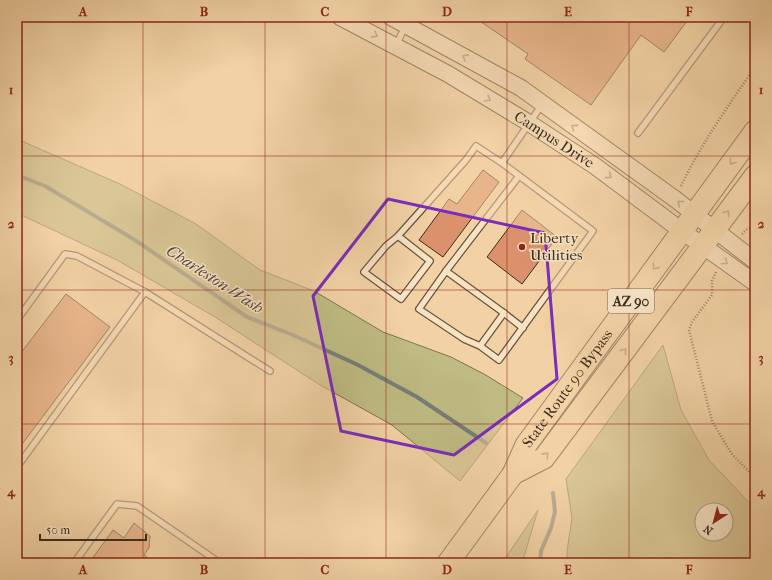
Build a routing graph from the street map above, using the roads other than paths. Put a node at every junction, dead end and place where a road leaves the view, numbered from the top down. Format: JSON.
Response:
{"nodes":[{"id":1,"x":340,"y":17,"type":"edge"},
{"id":2,"x":391,"y":17,"type":"edge"},
{"id":3,"x":724,"y":17,"type":"edge"},
{"id":4,"x":408,"y":21,"type":"edge"},
{"id":5,"x":396,"y":46,"type":"junction"},
{"id":6,"x":543,"y":104,"type":"junction"},
{"id":7,"x":529,"y":123,"type":"junction"},
{"id":8,"x":755,"y":131,"type":"edge"},
{"id":9,"x":638,"y":133,"type":"dead end"},
{"id":10,"x":502,"y":163,"type":"junction"},
{"id":11,"x":519,"y":176,"type":"junction"},
{"id":12,"x":755,"y":176,"type":"edge"},
{"id":13,"x":694,"y":215,"type":"junction"},
{"id":14,"x":682,"y":231,"type":"junction"},
{"id":15,"x":398,"y":236,"type":"junction"},
{"id":16,"x":709,"y":238,"type":"junction"},
{"id":17,"x":755,"y":261,"type":"edge"},
{"id":18,"x":446,"y":271,"type":"junction"},
{"id":19,"x":755,"y":283,"type":"edge"},
{"id":20,"x":145,"y":292,"type":"junction"},
{"id":21,"x":504,"y":313,"type":"junction"},
{"id":22,"x":17,"y":320,"type":"edge"},
{"id":23,"x":523,"y":328,"type":"junction"},
{"id":24,"x":480,"y":346,"type":"junction"},
{"id":25,"x":270,"y":371,"type":"dead end"},
{"id":26,"x":17,"y":467,"type":"edge"},
{"id":27,"x":513,"y":474,"type":"junction"},
{"id":28,"x":74,"y":563,"type":"edge"},
{"id":29,"x":220,"y":563,"type":"edge"},
{"id":30,"x":448,"y":563,"type":"edge"}],
"edges":[{"from":1,"to":5,"type":"street","name":"Campus Drive","one_way":true},
{"from":2,"to":4,"type":"street","name":"Campus Drive"},
{"from":3,"to":9,"type":"lane"},
{"from":4,"to":5,"type":"lane"},
{"from":6,"to":4,"type":"street","name":"Campus Drive","one_way":true},
{"from":5,"to":7,"type":"street","name":"Campus Drive","one_way":true},
{"from":6,"to":7,"type":"lane"},
{"from":13,"to":6,"type":"street","name":"Campus Drive","one_way":true},
{"from":7,"to":10,"type":"lane"},
{"from":7,"to":14,"type":"street","name":"Campus Drive","one_way":true},
{"from":8,"to":13,"type":"highway","name":"State Route 90 Bypass","number":"AZ 90","one_way":true},
{"from":10,"to":11,"type":"lane"},
{"from":10,"to":15,"type":"lane"},
{"from":11,"to":18,"type":"lane"},
{"from":11,"to":23,"type":"lane"},
{"from":16,"to":12,"type":"highway","name":"State Route 90 Bypass","number":"AZ 90","one_way":true},
{"from":13,"to":14,"type":"highway","name":"State Route 90 Bypass","number":"AZ 90"},
{"from":13,"to":16,"type":"street","name":"Campus Drive"},
{"from":14,"to":16,"type":"street","name":"Campus Drive"},
{"from":14,"to":27,"type":"highway","name":"State Route 90 Bypass","number":"AZ 90","one_way":true},
{"from":15,"to":15,"type":"lane"},
{"from":16,"to":17,"type":"street","name":"Campus Drive"},
{"from":16,"to":19,"type":"street","name":"Campus Drive","one_way":true},
{"from":27,"to":16,"type":"highway","name":"State Route 90 Bypass","number":"AZ 90","one_way":true},
{"from":18,"to":21,"type":"lane"},
{"from":18,"to":24,"type":"lane"},
{"from":20,"to":22,"type":"lane"},
{"from":20,"to":25,"type":"lane"},
{"from":20,"to":26,"type":"lane"},
{"from":21,"to":23,"type":"lane"},
{"from":21,"to":24,"type":"lane"},
{"from":23,"to":24,"type":"lane"},
{"from":27,"to":30,"type":"highway","name":"State Route 90 Bypass","number":"AZ 90"},
{"from":28,"to":29,"type":"lane"}]}
